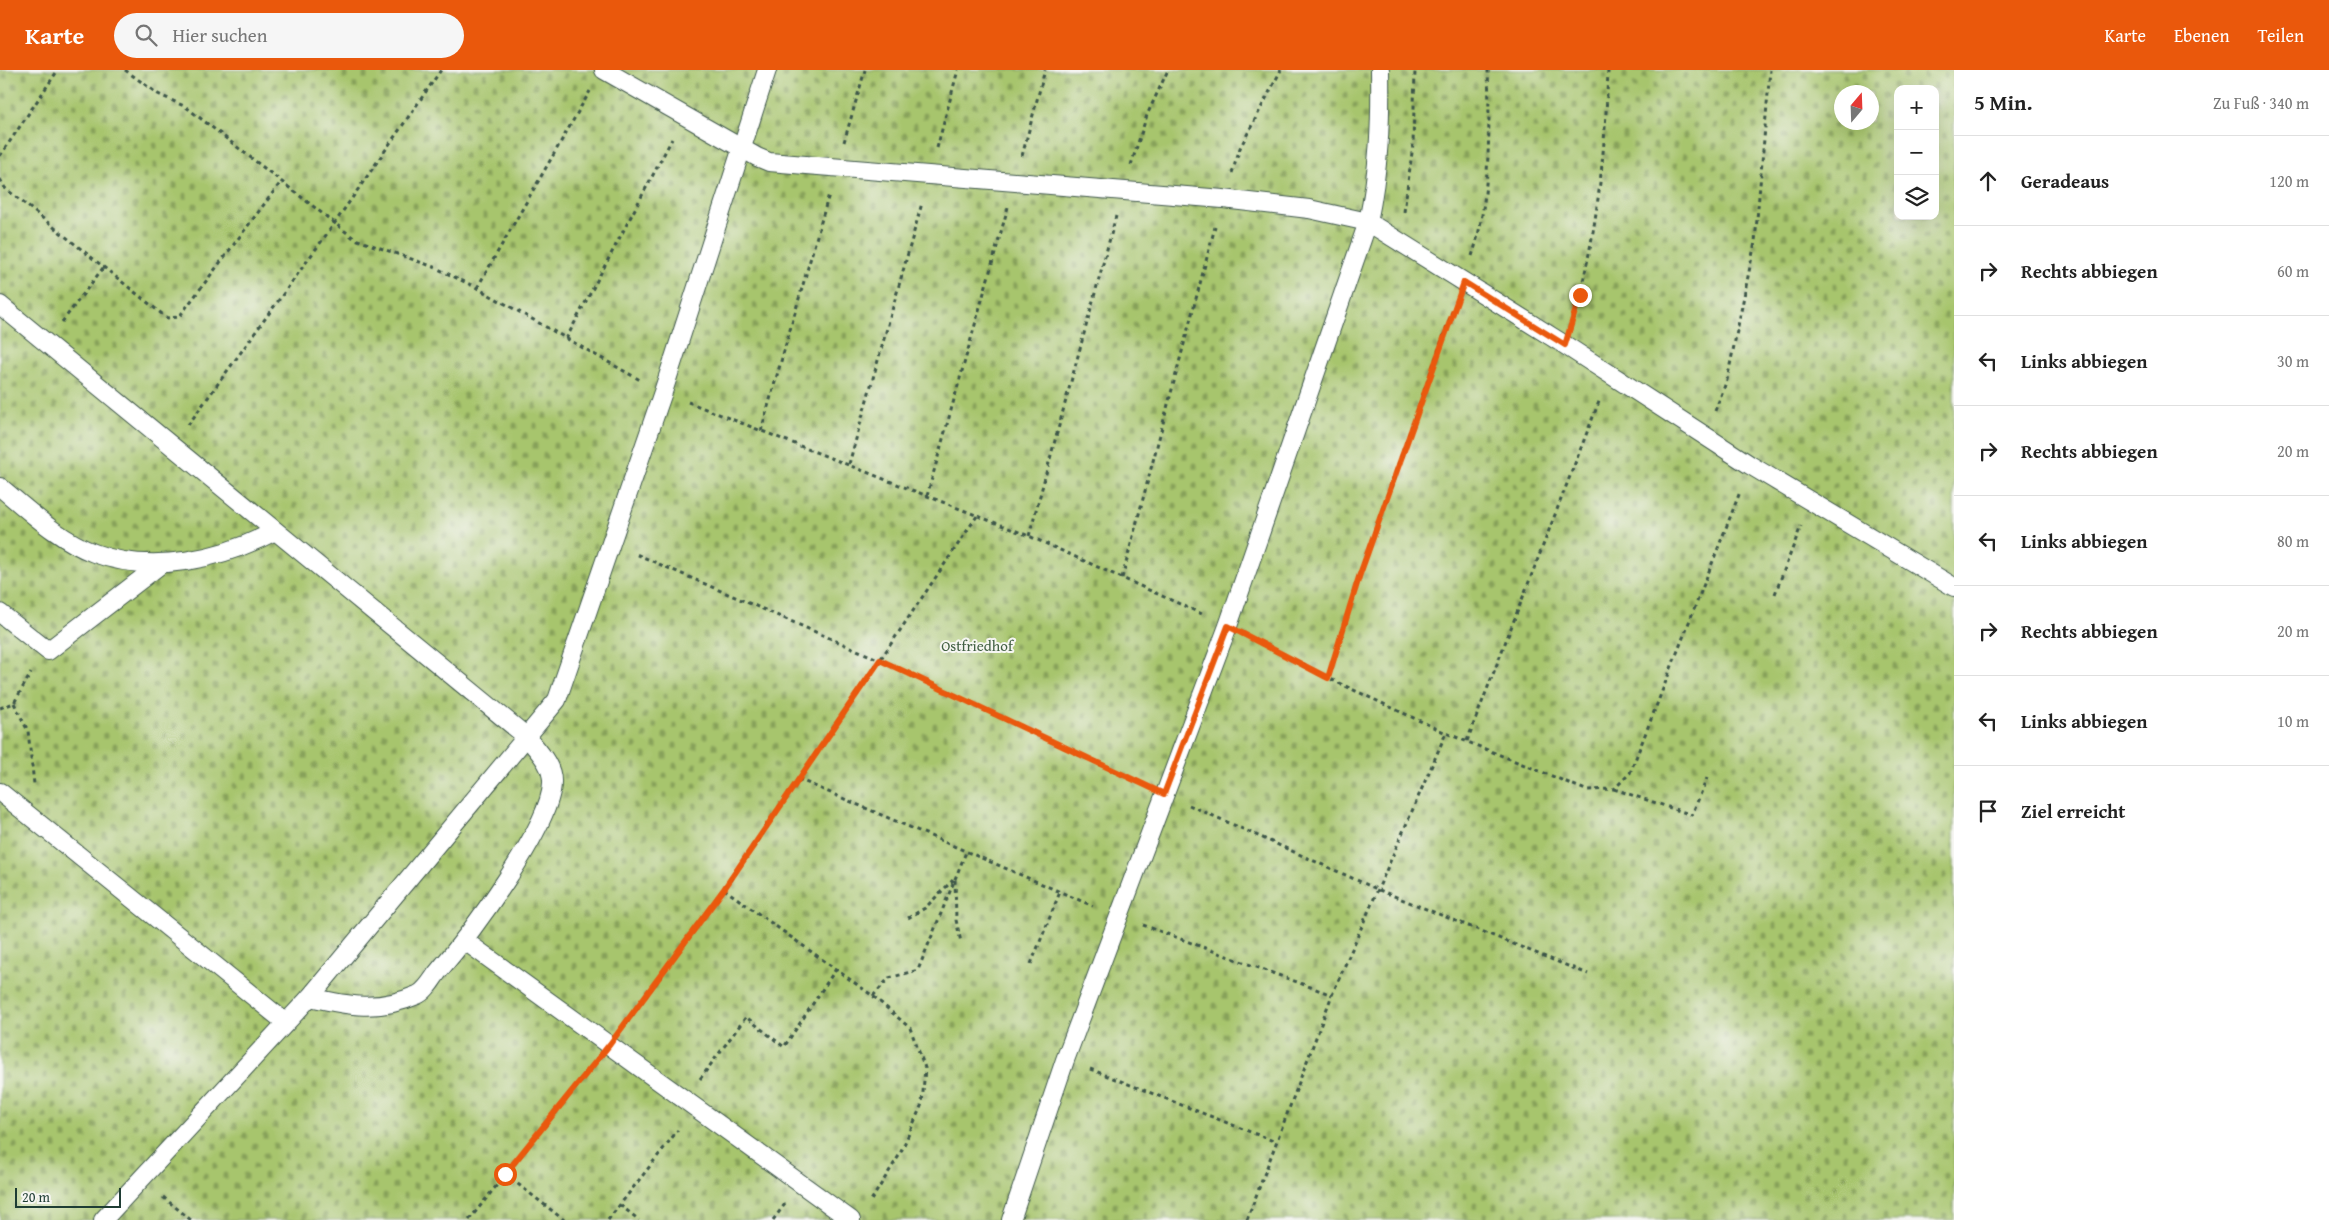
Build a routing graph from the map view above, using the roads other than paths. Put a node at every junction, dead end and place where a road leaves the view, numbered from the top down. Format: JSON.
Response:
{"nodes":[{"id":1,"x":604,"y":70,"type":"edge"},
{"id":2,"x":767,"y":70,"type":"edge"},
{"id":3,"x":1380,"y":70,"type":"edge"},
{"id":4,"x":741,"y":148,"type":"junction"},
{"id":5,"x":1368,"y":222,"type":"junction"},
{"id":6,"x":0,"y":305,"type":"edge"},
{"id":7,"x":0,"y":487,"type":"edge"},
{"id":8,"x":275,"y":531,"type":"junction"},
{"id":9,"x":161,"y":564,"type":"junction"},
{"id":10,"x":1954,"y":587,"type":"edge"},
{"id":11,"x":0,"y":613,"type":"edge"},
{"id":12,"x":527,"y":738,"type":"junction"},
{"id":13,"x":0,"y":792,"type":"edge"},
{"id":14,"x":465,"y":941,"type":"junction"},
{"id":15,"x":310,"y":997,"type":"junction"},
{"id":16,"x":285,"y":1022,"type":"junction"},
{"id":17,"x":103,"y":1220,"type":"edge"},
{"id":18,"x":851,"y":1220,"type":"edge"},
{"id":19,"x":1010,"y":1220,"type":"edge"}],
"edges":[{"from":1,"to":4,"type":"lane"},
{"from":2,"to":4,"type":"lane"},
{"from":3,"to":5,"type":"lane"},
{"from":4,"to":5,"type":"lane"},
{"from":4,"to":12,"type":"lane"},
{"from":5,"to":10,"type":"lane"},
{"from":5,"to":19,"type":"lane"},
{"from":6,"to":8,"type":"lane"},
{"from":7,"to":9,"type":"lane"},
{"from":8,"to":9,"type":"lane"},
{"from":8,"to":12,"type":"lane"},
{"from":9,"to":11,"type":"lane"},
{"from":12,"to":14,"type":"lane"},
{"from":12,"to":15,"type":"lane"},
{"from":13,"to":16,"type":"lane"},
{"from":14,"to":15,"type":"lane"},
{"from":14,"to":18,"type":"lane"},
{"from":15,"to":16,"type":"lane"},
{"from":16,"to":17,"type":"lane"}]}
